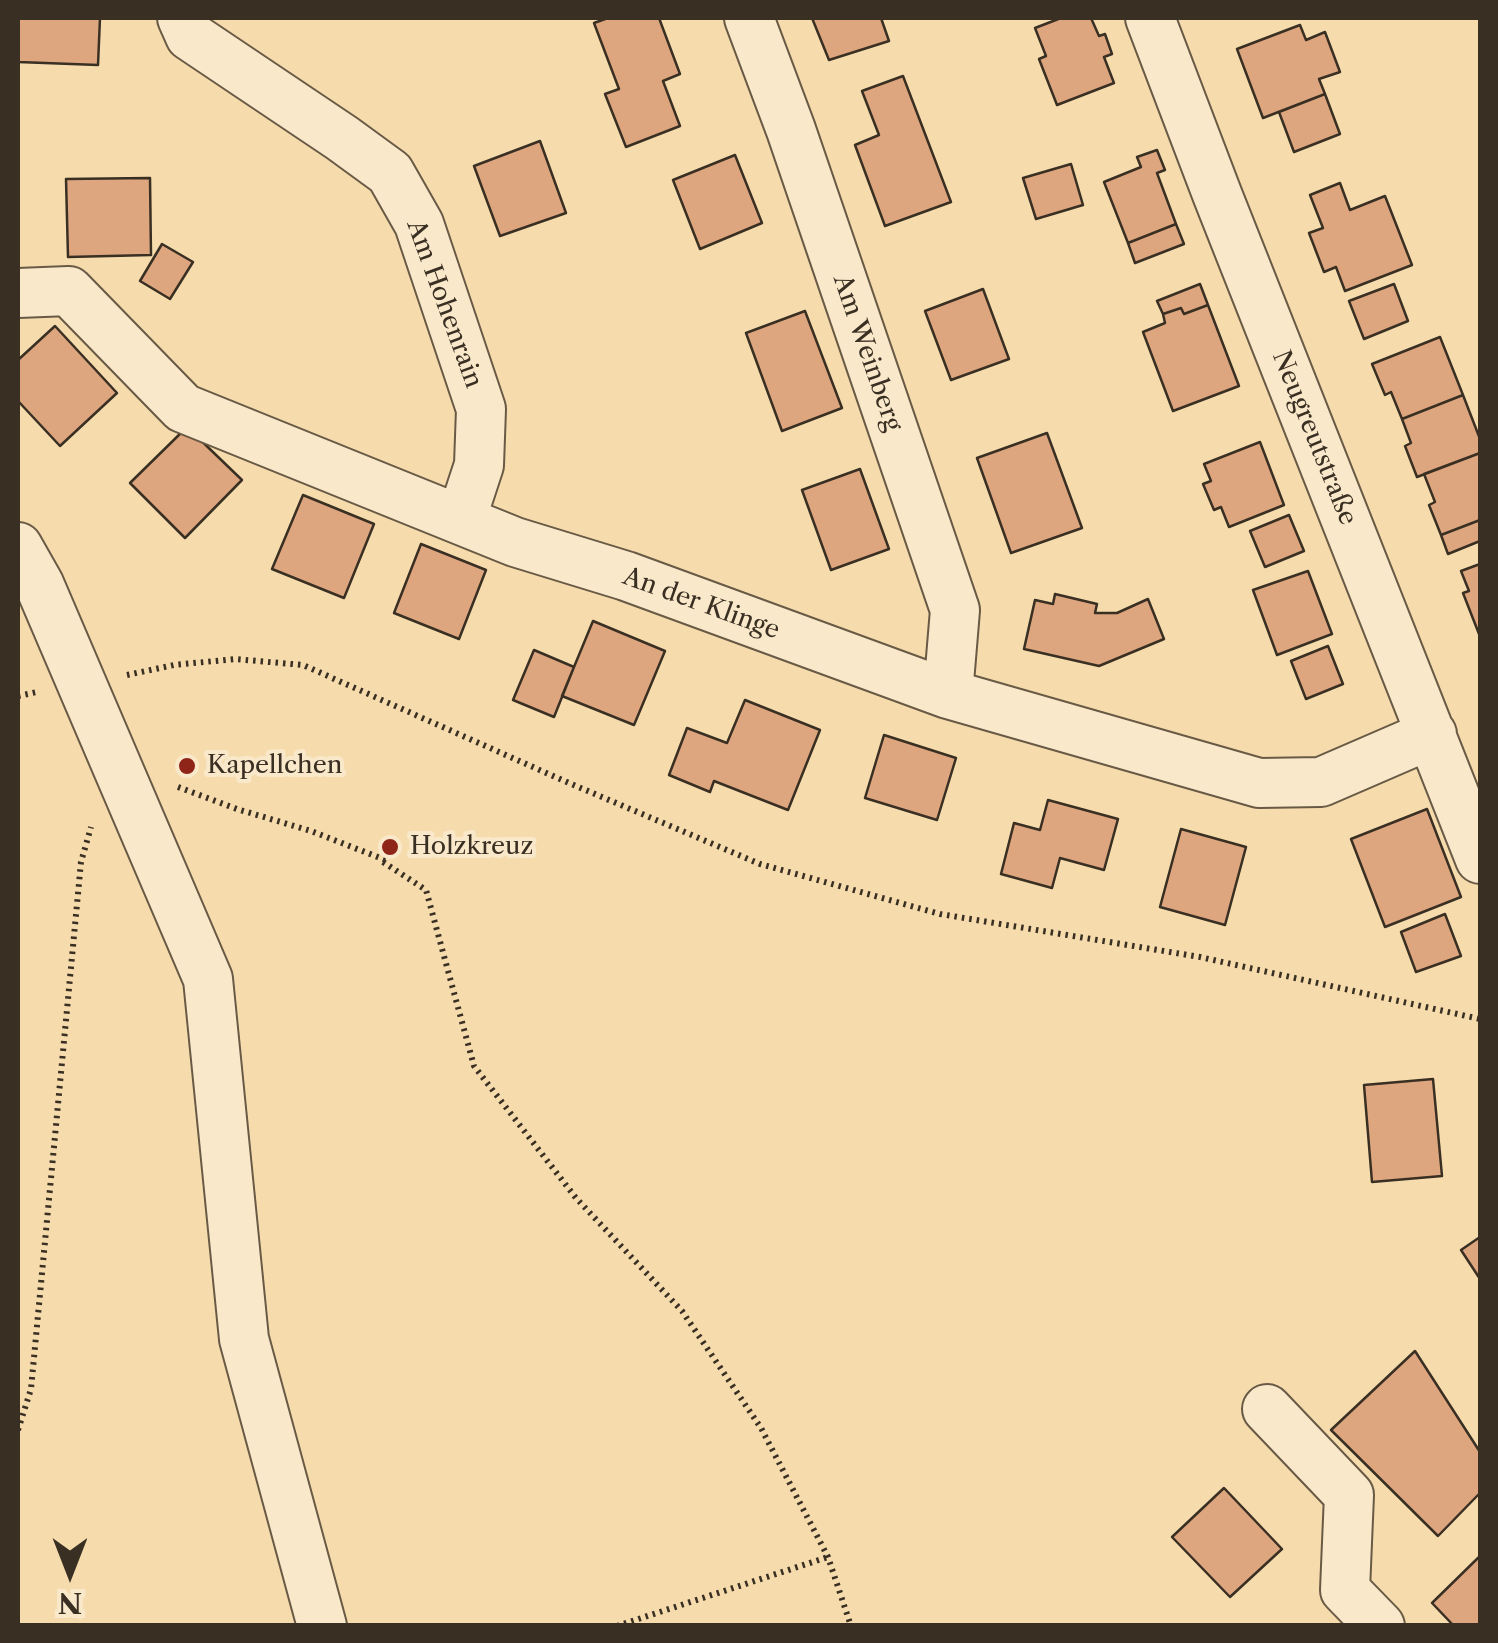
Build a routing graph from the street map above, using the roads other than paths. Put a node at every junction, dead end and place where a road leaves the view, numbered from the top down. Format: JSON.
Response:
{"nodes":[{"id":1,"x":182,"y":18,"type":"edge"},
{"id":2,"x":749,"y":18,"type":"edge"},
{"id":3,"x":1150,"y":18,"type":"edge"},
{"id":4,"x":18,"y":292,"type":"edge"},
{"id":5,"x":461,"y":520,"type":"junction"},
{"id":6,"x":18,"y":547,"type":"edge"},
{"id":7,"x":948,"y":694,"type":"junction"},
{"id":8,"x":1432,"y":734,"type":"junction"},
{"id":9,"x":1480,"y":859,"type":"edge"},
{"id":10,"x":1267,"y":1409,"type":"dead end"},
{"id":11,"x":322,"y":1626,"type":"edge"},
{"id":12,"x":1380,"y":1626,"type":"edge"}],
"edges":[{"from":1,"to":5,"type":"street","name":"Am Hohenrain"},
{"from":2,"to":7,"type":"street","name":"Am Weinberg"},
{"from":3,"to":8,"type":"street","name":"Neugreutstraße"},
{"from":4,"to":5,"type":"street","name":"An der Klinge"},
{"from":5,"to":7,"type":"street","name":"An der Klinge"},
{"from":6,"to":11,"type":"street"},
{"from":7,"to":8,"type":"street","name":"An der Klinge"},
{"from":8,"to":9,"type":"street","name":"Neugreutstraße"},
{"from":10,"to":12,"type":"street"}]}
